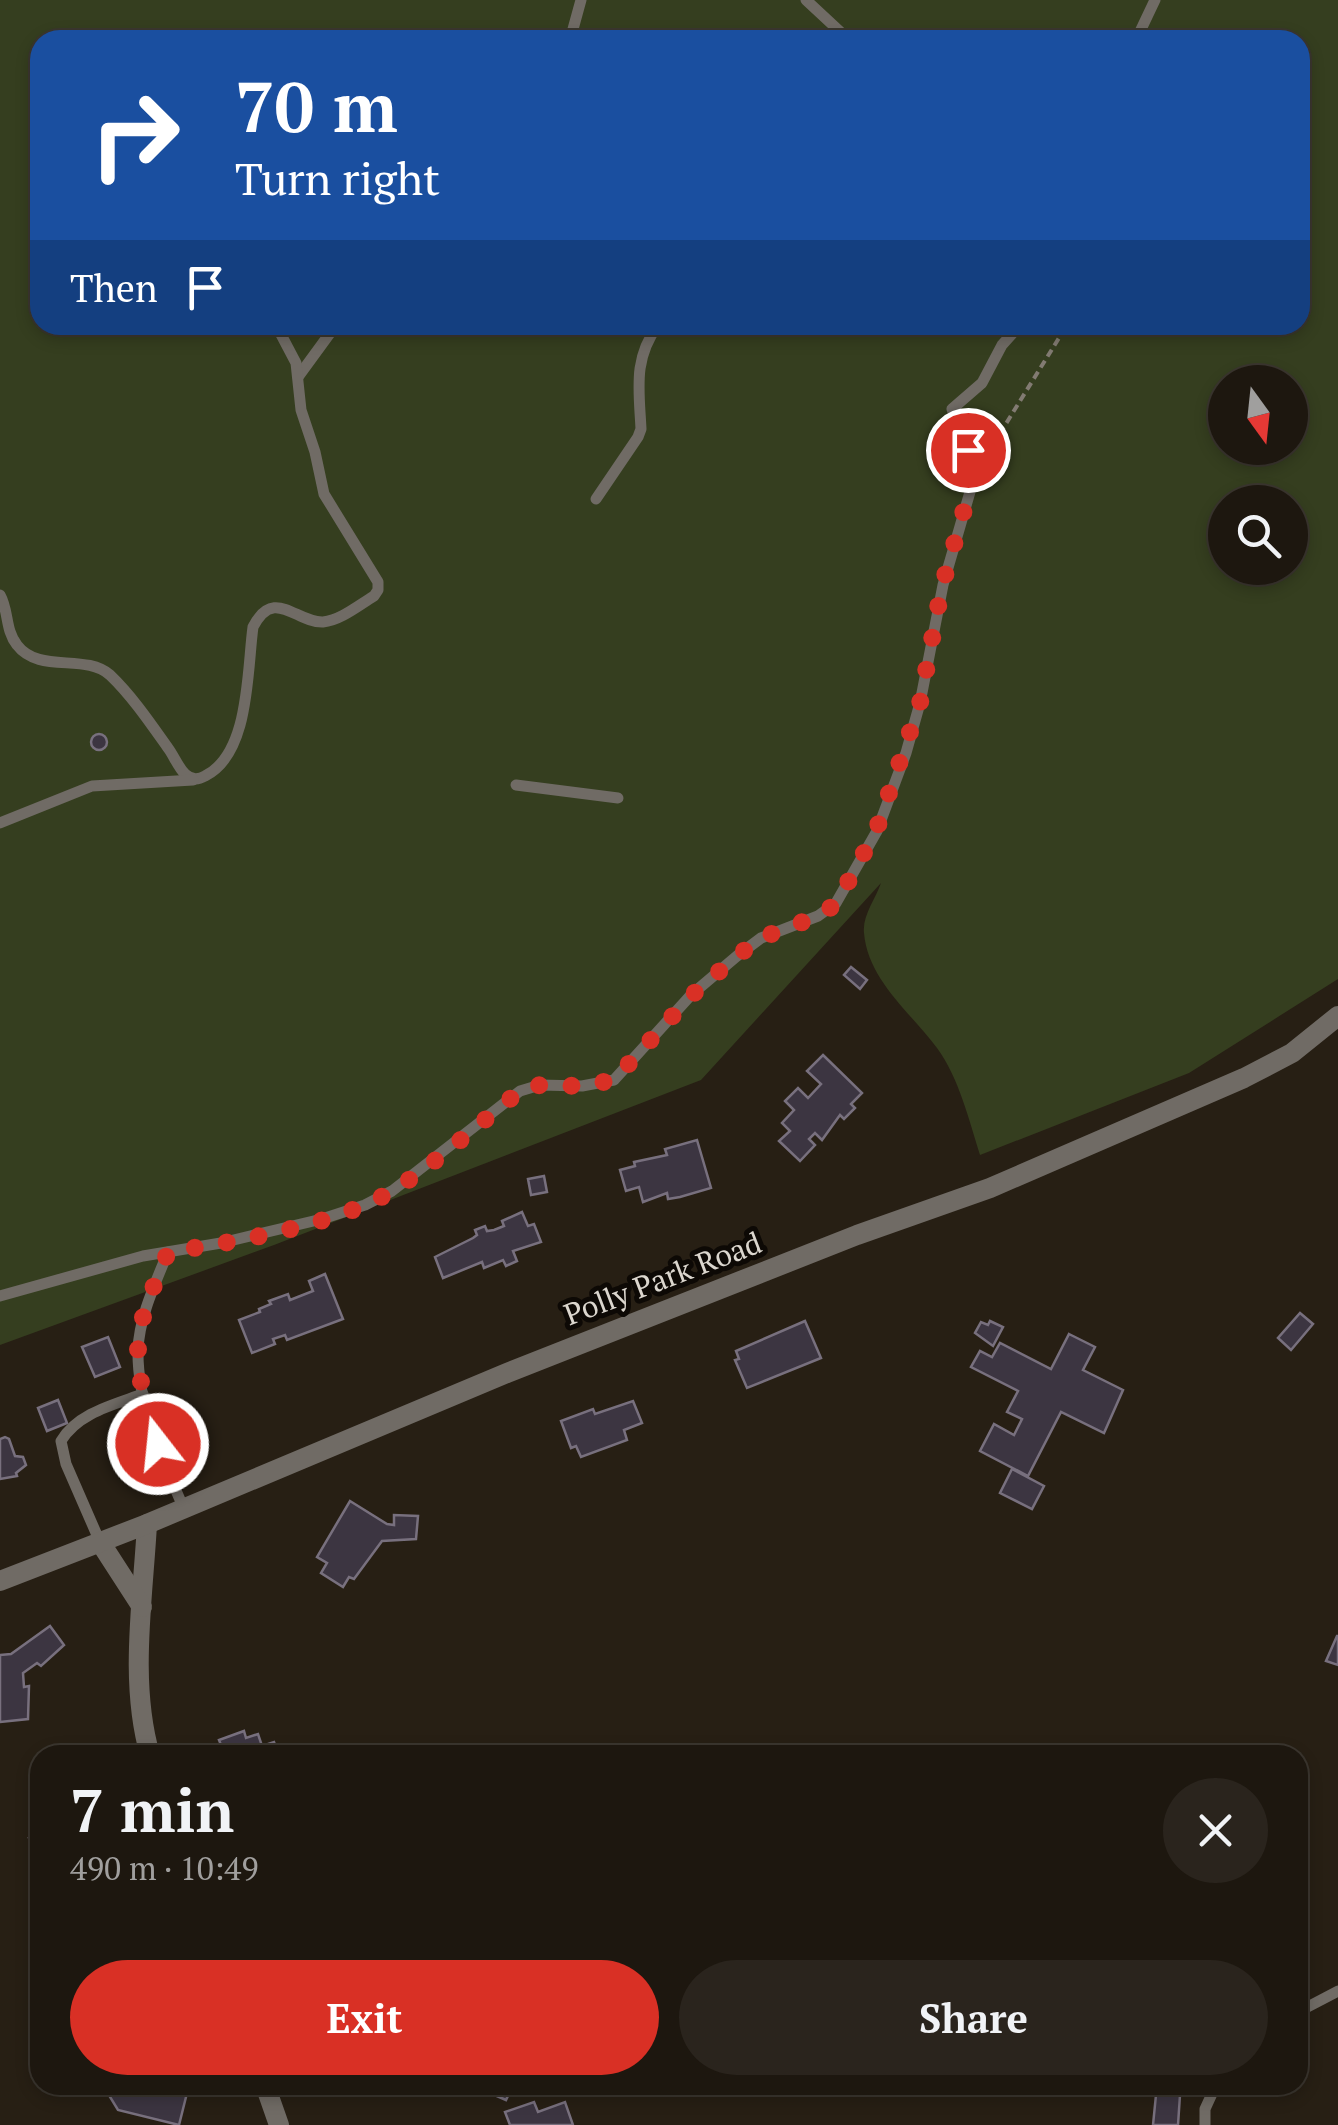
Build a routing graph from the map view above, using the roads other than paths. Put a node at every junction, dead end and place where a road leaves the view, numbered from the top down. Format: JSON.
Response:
{"nodes":[{"id":1,"x":581,"y":0,"type":"edge"},
{"id":2,"x":806,"y":0,"type":"edge"},
{"id":3,"x":1155,"y":0,"type":"edge"},
{"id":4,"x":573,"y":30,"type":"edge"},
{"id":5,"x":838,"y":30,"type":"edge"},
{"id":6,"x":1141,"y":30,"type":"edge"},
{"id":7,"x":282,"y":335,"type":"edge"},
{"id":8,"x":329,"y":335,"type":"edge"},
{"id":9,"x":651,"y":335,"type":"edge"},
{"id":10,"x":1011,"y":335,"type":"edge"},
{"id":11,"x":298,"y":377,"type":"junction"},
{"id":12,"x":596,"y":499,"type":"dead end"},
{"id":13,"x":0,"y":595,"type":"edge"},
{"id":14,"x":195,"y":780,"type":"junction"},
{"id":15,"x":516,"y":784,"type":"dead end"},
{"id":16,"x":618,"y":798,"type":"dead end"},
{"id":17,"x":0,"y":823,"type":"edge"},
{"id":18,"x":1338,"y":1016,"type":"edge"},
{"id":19,"x":168,"y":1252,"type":"junction"},
{"id":20,"x":0,"y":1296,"type":"edge"},
{"id":21,"x":143,"y":1394,"type":"junction"},
{"id":22,"x":184,"y":1508,"type":"junction"},
{"id":23,"x":147,"y":1524,"type":"junction"},
{"id":24,"x":100,"y":1542,"type":"junction"},
{"id":25,"x":0,"y":1581,"type":"edge"},
{"id":26,"x":142,"y":1608,"type":"junction"},
{"id":27,"x":147,"y":1745,"type":"edge"},
{"id":28,"x":1338,"y":1991,"type":"edge"},
{"id":29,"x":1308,"y":2007,"type":"edge"},
{"id":30,"x":269,"y":2095,"type":"edge"},
{"id":31,"x":1212,"y":2095,"type":"edge"},
{"id":32,"x":280,"y":2125,"type":"edge"},
{"id":33,"x":1204,"y":2125,"type":"edge"}],
"edges":[{"from":1,"to":4,"type":"lane"},
{"from":2,"to":5,"type":"lane"},
{"from":3,"to":6,"type":"lane"},
{"from":7,"to":11,"type":"lane"},
{"from":8,"to":11,"type":"lane"},
{"from":9,"to":12,"type":"lane"},
{"from":10,"to":19,"type":"lane"},
{"from":11,"to":14,"type":"lane"},
{"from":13,"to":14,"type":"lane"},
{"from":14,"to":17,"type":"lane"},
{"from":15,"to":16,"type":"lane"},
{"from":18,"to":22,"type":"street","name":"Polly Park Road"},
{"from":19,"to":20,"type":"lane"},
{"from":19,"to":21,"type":"lane"},
{"from":21,"to":22,"type":"lane"},
{"from":21,"to":24,"type":"lane"},
{"from":22,"to":23,"type":"street","name":"Polly Park Road"},
{"from":23,"to":24,"type":"street","name":"Polly Park Road"},
{"from":23,"to":26,"type":"street"},
{"from":24,"to":25,"type":"street","name":"Polly Park Road"},
{"from":24,"to":26,"type":"street"},
{"from":26,"to":27,"type":"street"},
{"from":28,"to":29,"type":"lane"},
{"from":30,"to":32,"type":"street"},
{"from":31,"to":33,"type":"lane"}]}
